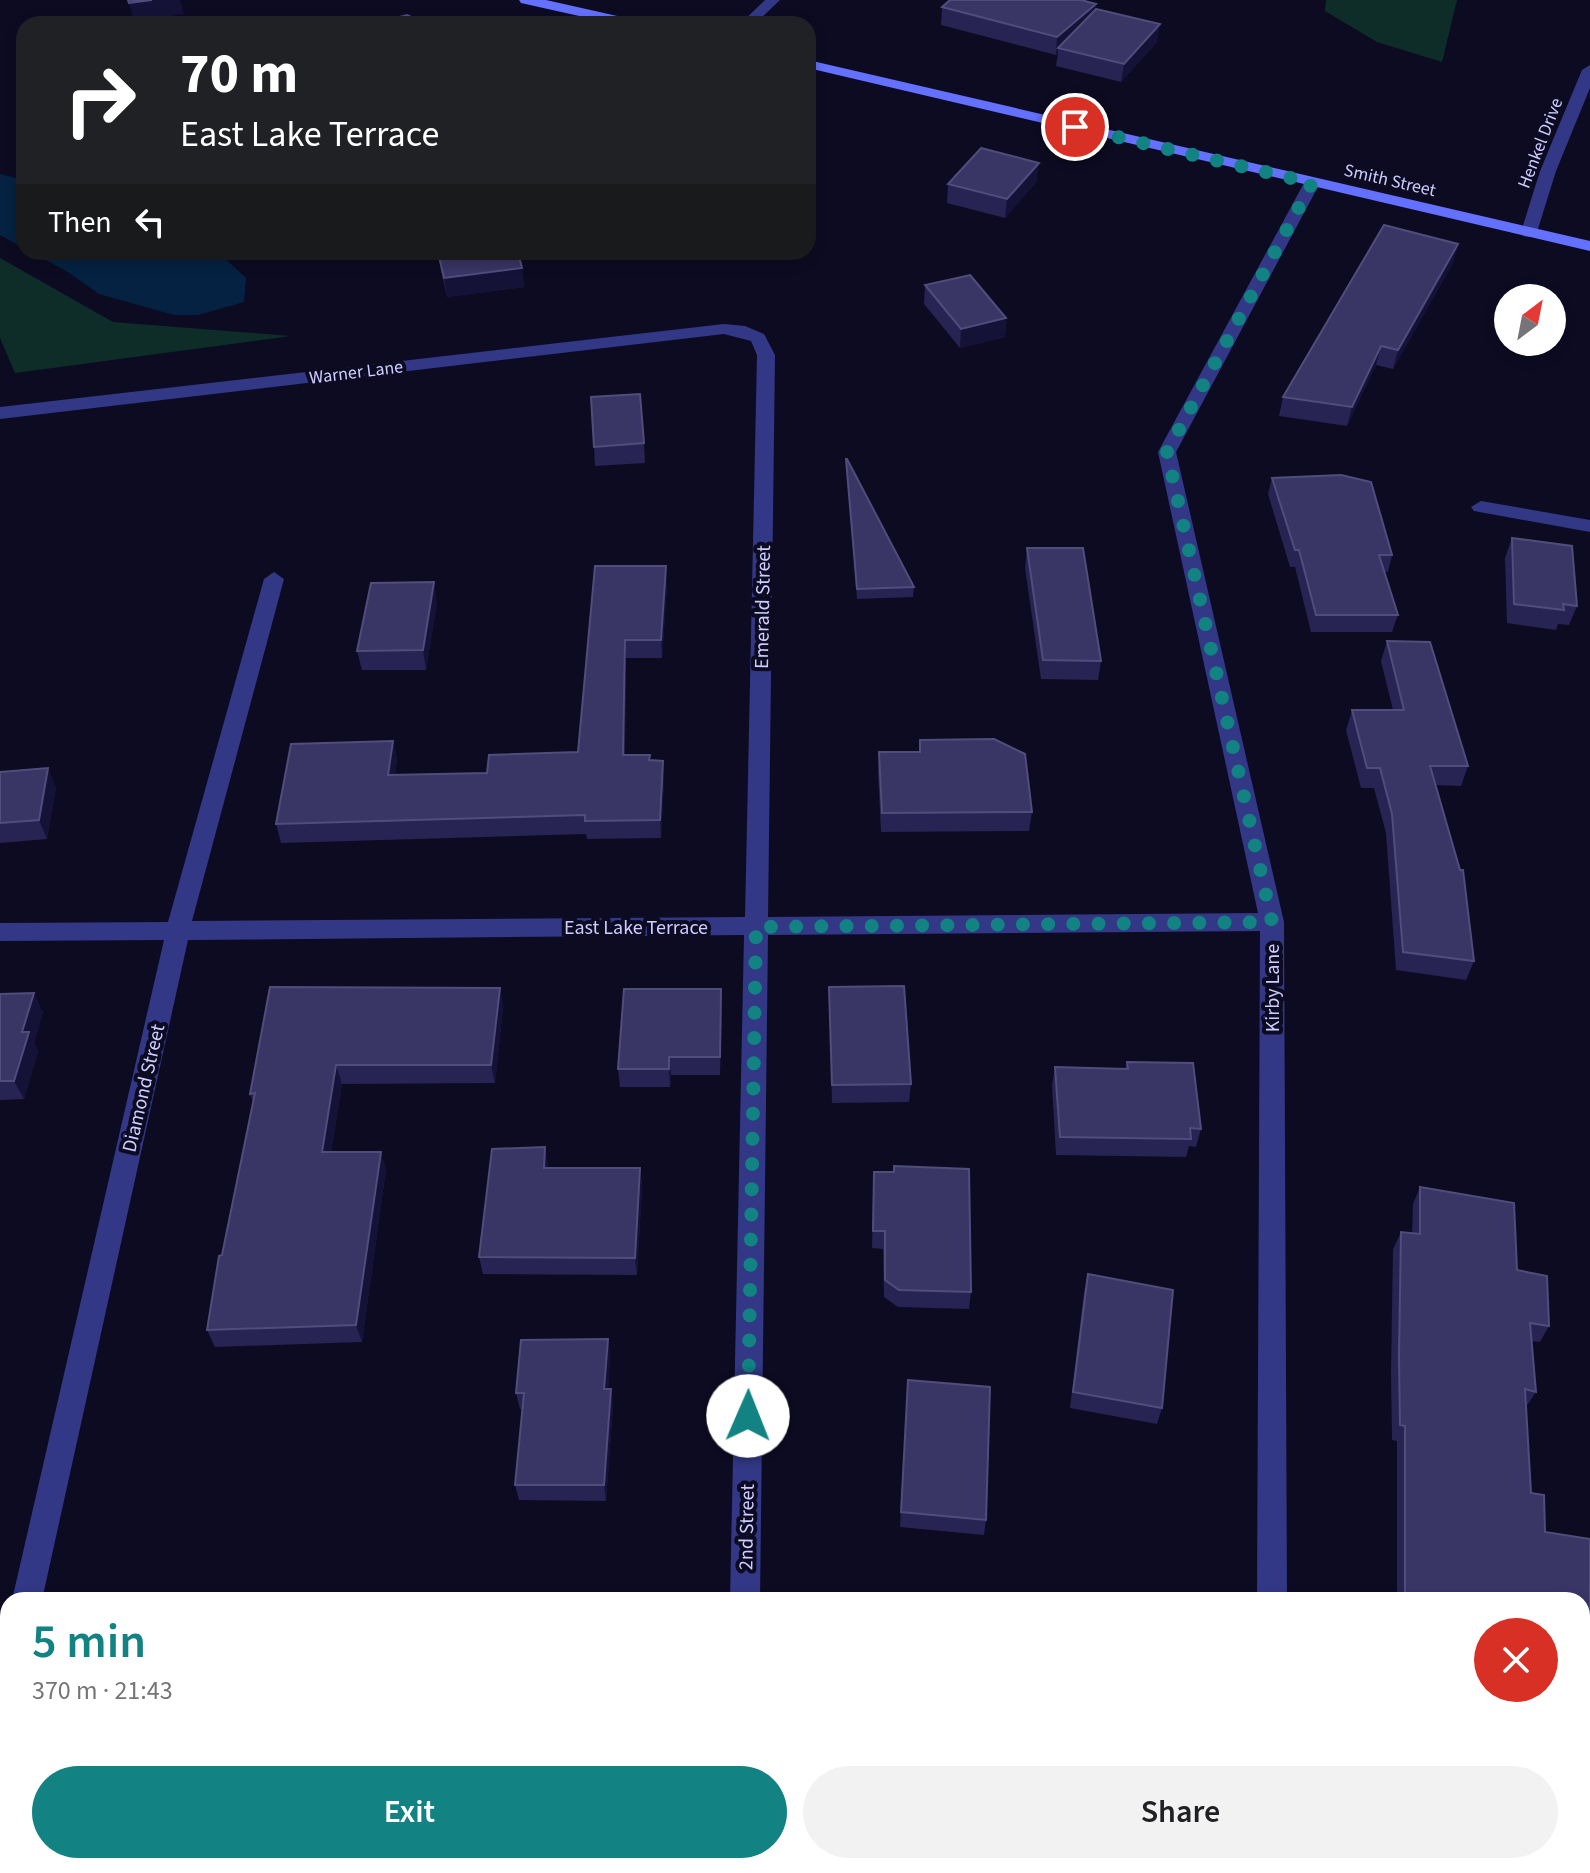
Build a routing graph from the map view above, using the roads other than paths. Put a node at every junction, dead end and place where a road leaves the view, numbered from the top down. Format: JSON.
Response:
{"nodes":[{"id":1,"x":526,"y":0,"type":"edge"},
{"id":2,"x":773,"y":0,"type":"edge"},
{"id":3,"x":599,"y":16,"type":"edge"},
{"id":4,"x":756,"y":16,"type":"edge"},
{"id":5,"x":816,"y":66,"type":"edge"},
{"id":6,"x":1590,"y":70,"type":"edge"},
{"id":7,"x":1312,"y":183,"type":"junction"},
{"id":8,"x":1529,"y":232,"type":"junction"},
{"id":9,"x":1590,"y":246,"type":"edge"},
{"id":10,"x":712,"y":331,"type":"joint"},
{"id":11,"x":0,"y":413,"type":"edge"},
{"id":12,"x":1481,"y":507,"type":"dead end"},
{"id":13,"x":1590,"y":526,"type":"edge"},
{"id":14,"x":274,"y":579,"type":"dead end"},
{"id":15,"x":1272,"y":922,"type":"junction"},
{"id":16,"x":756,"y":927,"type":"junction"},
{"id":17,"x":178,"y":930,"type":"junction"},
{"id":18,"x":0,"y":932,"type":"edge"},
{"id":19,"x":29,"y":1592,"type":"edge"},
{"id":20,"x":745,"y":1592,"type":"edge"},
{"id":21,"x":1272,"y":1592,"type":"edge"}],
"edges":[{"from":1,"to":3,"type":"street"},
{"from":2,"to":4,"type":"street"},
{"from":5,"to":7,"type":"street","name":"Smith Street"},
{"from":6,"to":8,"type":"street","name":"Henkel Drive"},
{"from":7,"to":8,"type":"street","name":"Smith Street"},
{"from":7,"to":15,"type":"street","name":"Kirby Lane"},
{"from":8,"to":9,"type":"street","name":"Smith Street"},
{"from":10,"to":11,"type":"street","name":"Warner Lane"},
{"from":10,"to":16,"type":"street","name":"Emerald Street"},
{"from":12,"to":13,"type":"street"},
{"from":14,"to":17,"type":"street","name":"Diamond Street"},
{"from":15,"to":16,"type":"street","name":"East Lake Terrace"},
{"from":15,"to":21,"type":"street","name":"Kirby Lane"},
{"from":16,"to":17,"type":"street","name":"East Lake Terrace"},
{"from":16,"to":20,"type":"street","name":"2nd Street"},
{"from":17,"to":18,"type":"street","name":"East Lake Terrace"},
{"from":17,"to":19,"type":"street","name":"Diamond Street"}]}
